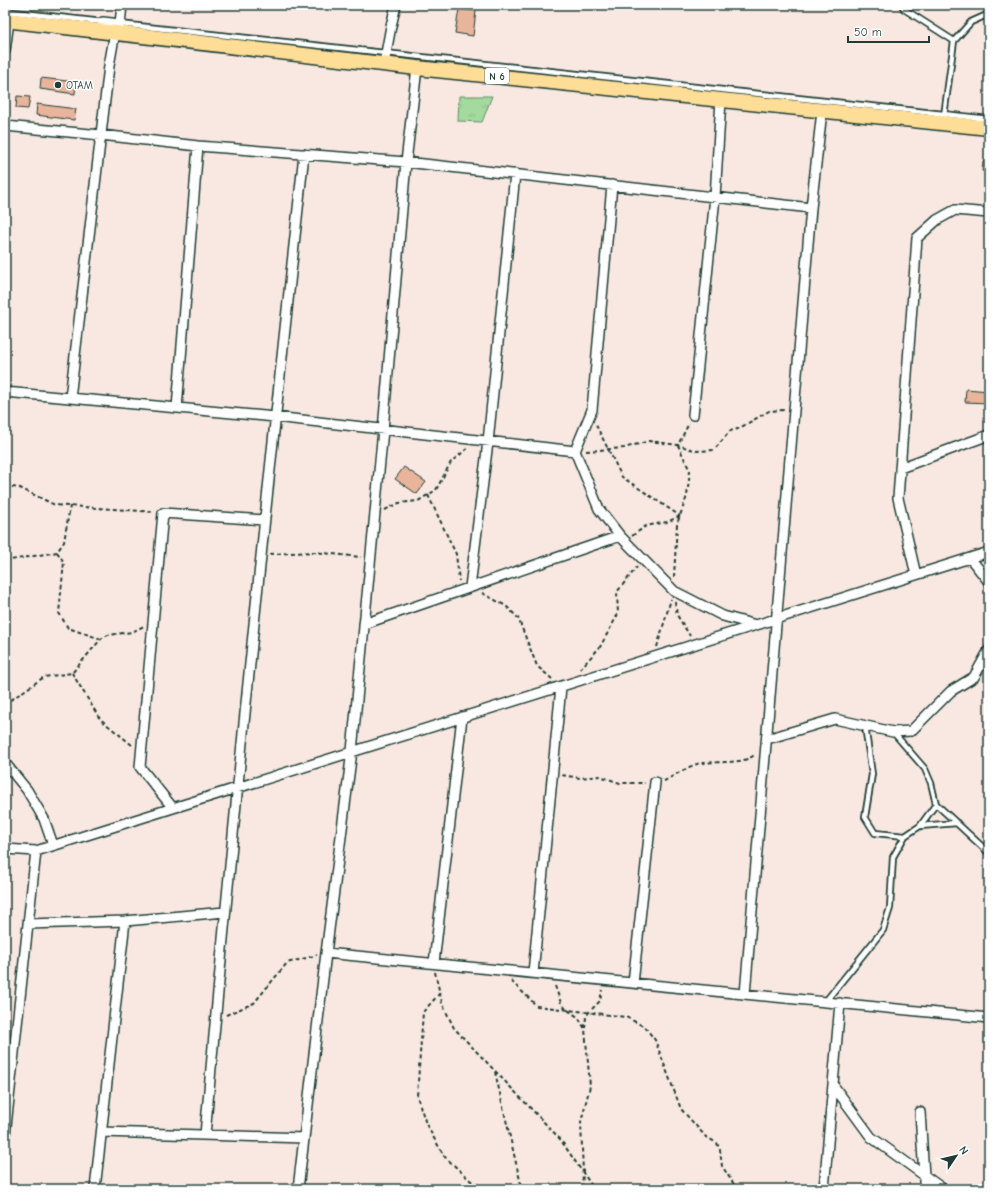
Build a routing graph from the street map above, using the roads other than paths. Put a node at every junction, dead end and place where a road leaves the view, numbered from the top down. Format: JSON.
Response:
{"nodes":[{"id":1,"x":122,"y":5,"type":"edge"},
{"id":2,"x":396,"y":5,"type":"edge"},
{"id":3,"x":902,"y":5,"type":"edge"},
{"id":4,"x":989,"y":14,"type":"edge"},
{"id":5,"x":6,"y":17,"type":"edge"},
{"id":6,"x":110,"y":27,"type":"junction"},
{"id":7,"x":954,"y":41,"type":"junction"},
{"id":8,"x":5,"y":52,"type":"edge"},
{"id":9,"x":385,"y":58,"type":"junction"},
{"id":10,"x":418,"y":68,"type":"junction"},
{"id":11,"x":721,"y":100,"type":"junction"},
{"id":12,"x":822,"y":111,"type":"junction"},
{"id":13,"x":943,"y":119,"type":"junction"},
{"id":14,"x":989,"y":119,"type":"edge"},
{"id":15,"x":5,"y":126,"type":"edge"},
{"id":16,"x":989,"y":128,"type":"edge"},
{"id":17,"x":101,"y":135,"type":"junction"},
{"id":18,"x":198,"y":146,"type":"junction"},
{"id":19,"x":304,"y":154,"type":"junction"},
{"id":20,"x":406,"y":162,"type":"junction"},
{"id":21,"x":515,"y":174,"type":"junction"},
{"id":22,"x":612,"y":185,"type":"junction"},
{"id":23,"x":715,"y":197,"type":"junction"},
{"id":24,"x":811,"y":208,"type":"junction"},
{"id":25,"x":989,"y":213,"type":"edge"},
{"id":26,"x":5,"y":392,"type":"edge"},
{"id":27,"x":70,"y":398,"type":"junction"},
{"id":28,"x":177,"y":408,"type":"junction"},
{"id":29,"x":693,"y":414,"type":"road end"},
{"id":30,"x":275,"y":417,"type":"junction"},
{"id":31,"x":383,"y":430,"type":"junction"},
{"id":32,"x":989,"y":435,"type":"edge"},
{"id":33,"x":488,"y":442,"type":"junction"},
{"id":34,"x":576,"y":451,"type":"junction"},
{"id":35,"x":900,"y":468,"type":"junction"},
{"id":36,"x":264,"y":520,"type":"junction"},
{"id":37,"x":622,"y":538,"type":"junction"},
{"id":38,"x":989,"y":552,"type":"edge"},
{"id":39,"x":970,"y":558,"type":"junction"},
{"id":40,"x":916,"y":574,"type":"junction"},
{"id":41,"x":989,"y":582,"type":"edge"},
{"id":42,"x":470,"y":587,"type":"junction"},
{"id":43,"x":777,"y":618,"type":"junction"},
{"id":44,"x":364,"y":624,"type":"junction"},
{"id":45,"x":756,"y":625,"type":"junction"},
{"id":46,"x":989,"y":650,"type":"edge"},
{"id":47,"x":564,"y":686,"type":"junction"},
{"id":48,"x":462,"y":717,"type":"junction"},
{"id":49,"x":865,"y":726,"type":"junction"},
{"id":50,"x":893,"y":732,"type":"junction"},
{"id":51,"x":767,"y":739,"type":"junction"},
{"id":52,"x":352,"y":751,"type":"junction"},
{"id":53,"x":5,"y":763,"type":"edge"},
{"id":54,"x":655,"y":782,"type":"road end"},
{"id":55,"x":238,"y":787,"type":"junction"},
{"id":56,"x":936,"y":804,"type":"junction"},
{"id":57,"x":173,"y":808,"type":"junction"},
{"id":58,"x":957,"y":823,"type":"junction"},
{"id":59,"x":920,"y":826,"type":"junction"},
{"id":60,"x":905,"y":836,"type":"junction"},
{"id":61,"x":53,"y":845,"type":"junction"},
{"id":62,"x":5,"y":849,"type":"edge"},
{"id":63,"x":36,"y":851,"type":"junction"},
{"id":64,"x":989,"y":853,"type":"edge"},
{"id":65,"x":225,"y":912,"type":"junction"},
{"id":66,"x":125,"y":921,"type":"junction"},
{"id":67,"x":28,"y":924,"type":"junction"},
{"id":68,"x":326,"y":953,"type":"junction"},
{"id":69,"x":434,"y":963,"type":"junction"},
{"id":70,"x":532,"y":973,"type":"junction"},
{"id":71,"x":633,"y":983,"type":"junction"},
{"id":72,"x":745,"y":994,"type":"junction"},
{"id":73,"x":825,"y":1002,"type":"junction"},
{"id":74,"x":840,"y":1003,"type":"junction"},
{"id":75,"x":989,"y":1018,"type":"edge"},
{"id":76,"x":833,"y":1085,"type":"junction"},
{"id":77,"x":920,"y":1112,"type":"dead end"},
{"id":78,"x":102,"y":1132,"type":"junction"},
{"id":79,"x":5,"y":1135,"type":"edge"},
{"id":80,"x":205,"y":1135,"type":"junction"},
{"id":81,"x":304,"y":1138,"type":"junction"},
{"id":82,"x":924,"y":1176,"type":"junction"},
{"id":83,"x":95,"y":1189,"type":"edge"},
{"id":84,"x":298,"y":1189,"type":"edge"},
{"id":85,"x":824,"y":1189,"type":"edge"},
{"id":86,"x":924,"y":1189,"type":"edge"},
{"id":87,"x":943,"y":1189,"type":"edge"}],
"edges":[{"from":1,"to":6,"type":"street"},
{"from":2,"to":9,"type":"street"},
{"from":3,"to":7,"type":"lane"},
{"from":4,"to":7,"type":"lane"},
{"from":5,"to":6,"type":"main road","number":"N 6"},
{"from":5,"to":8,"type":"street"},
{"from":6,"to":9,"type":"main road","number":"N 6"},
{"from":6,"to":17,"type":"street"},
{"from":7,"to":13,"type":"lane"},
{"from":9,"to":10,"type":"main road","number":"N 6"},
{"from":9,"to":13,"type":"lane"},
{"from":10,"to":11,"type":"main road","number":"N 6"},
{"from":10,"to":20,"type":"street"},
{"from":11,"to":12,"type":"main road","number":"N 6"},
{"from":11,"to":23,"type":"street"},
{"from":12,"to":13,"type":"main road","number":"N 6"},
{"from":12,"to":24,"type":"street"},
{"from":13,"to":14,"type":"lane"},
{"from":13,"to":16,"type":"main road","number":"N 6"},
{"from":15,"to":17,"type":"street"},
{"from":17,"to":18,"type":"street"},
{"from":17,"to":27,"type":"street"},
{"from":18,"to":19,"type":"street"},
{"from":18,"to":28,"type":"street"},
{"from":19,"to":20,"type":"street"},
{"from":19,"to":30,"type":"street"},
{"from":20,"to":21,"type":"street"},
{"from":20,"to":31,"type":"street"},
{"from":21,"to":22,"type":"street"},
{"from":21,"to":33,"type":"street"},
{"from":22,"to":23,"type":"street"},
{"from":22,"to":34,"type":"street"},
{"from":23,"to":24,"type":"street"},
{"from":23,"to":29,"type":"street"},
{"from":24,"to":43,"type":"street"},
{"from":25,"to":35,"type":"street"},
{"from":26,"to":27,"type":"street"},
{"from":27,"to":28,"type":"street"},
{"from":28,"to":30,"type":"street"},
{"from":30,"to":31,"type":"street"},
{"from":30,"to":36,"type":"street"},
{"from":31,"to":33,"type":"street"},
{"from":31,"to":44,"type":"street"},
{"from":32,"to":35,"type":"street"},
{"from":33,"to":34,"type":"street"},
{"from":33,"to":42,"type":"street"},
{"from":34,"to":37,"type":"street"},
{"from":35,"to":40,"type":"street"},
{"from":36,"to":55,"type":"street"},
{"from":36,"to":57,"type":"street"},
{"from":37,"to":42,"type":"street"},
{"from":37,"to":45,"type":"street"},
{"from":38,"to":39,"type":"street"},
{"from":39,"to":40,"type":"street"},
{"from":39,"to":41,"type":"street"},
{"from":40,"to":43,"type":"street"},
{"from":42,"to":44,"type":"street"},
{"from":43,"to":45,"type":"street"},
{"from":43,"to":51,"type":"street"},
{"from":44,"to":52,"type":"street"},
{"from":45,"to":47,"type":"street"},
{"from":46,"to":50,"type":"street"},
{"from":47,"to":48,"type":"street"},
{"from":47,"to":70,"type":"street"},
{"from":48,"to":52,"type":"street"},
{"from":48,"to":69,"type":"street"},
{"from":49,"to":50,"type":"street"},
{"from":49,"to":51,"type":"street"},
{"from":49,"to":60,"type":"lane"},
{"from":50,"to":56,"type":"lane"},
{"from":51,"to":72,"type":"street"},
{"from":52,"to":55,"type":"street"},
{"from":52,"to":68,"type":"street"},
{"from":53,"to":61,"type":"street"},
{"from":54,"to":71,"type":"street"},
{"from":55,"to":57,"type":"street"},
{"from":55,"to":65,"type":"street"},
{"from":56,"to":58,"type":"lane"},
{"from":56,"to":59,"type":"lane"},
{"from":57,"to":61,"type":"street"},
{"from":58,"to":59,"type":"lane"},
{"from":58,"to":64,"type":"lane"},
{"from":59,"to":60,"type":"lane"},
{"from":60,"to":73,"type":"lane"},
{"from":61,"to":63,"type":"street"},
{"from":62,"to":63,"type":"street"},
{"from":63,"to":67,"type":"street"},
{"from":65,"to":66,"type":"street"},
{"from":65,"to":80,"type":"street"},
{"from":66,"to":67,"type":"street"},
{"from":66,"to":78,"type":"street"},
{"from":67,"to":79,"type":"street"},
{"from":68,"to":69,"type":"street"},
{"from":68,"to":81,"type":"street"},
{"from":69,"to":70,"type":"street"},
{"from":70,"to":71,"type":"street"},
{"from":71,"to":72,"type":"street"},
{"from":72,"to":73,"type":"street"},
{"from":73,"to":74,"type":"street"},
{"from":74,"to":75,"type":"street"},
{"from":74,"to":76,"type":"street"},
{"from":76,"to":82,"type":"street"},
{"from":76,"to":85,"type":"street"},
{"from":77,"to":82,"type":"street"},
{"from":78,"to":80,"type":"street"},
{"from":78,"to":83,"type":"street"},
{"from":80,"to":81,"type":"street"},
{"from":81,"to":84,"type":"street"},
{"from":82,"to":86,"type":"street"},
{"from":82,"to":87,"type":"street"}]}
